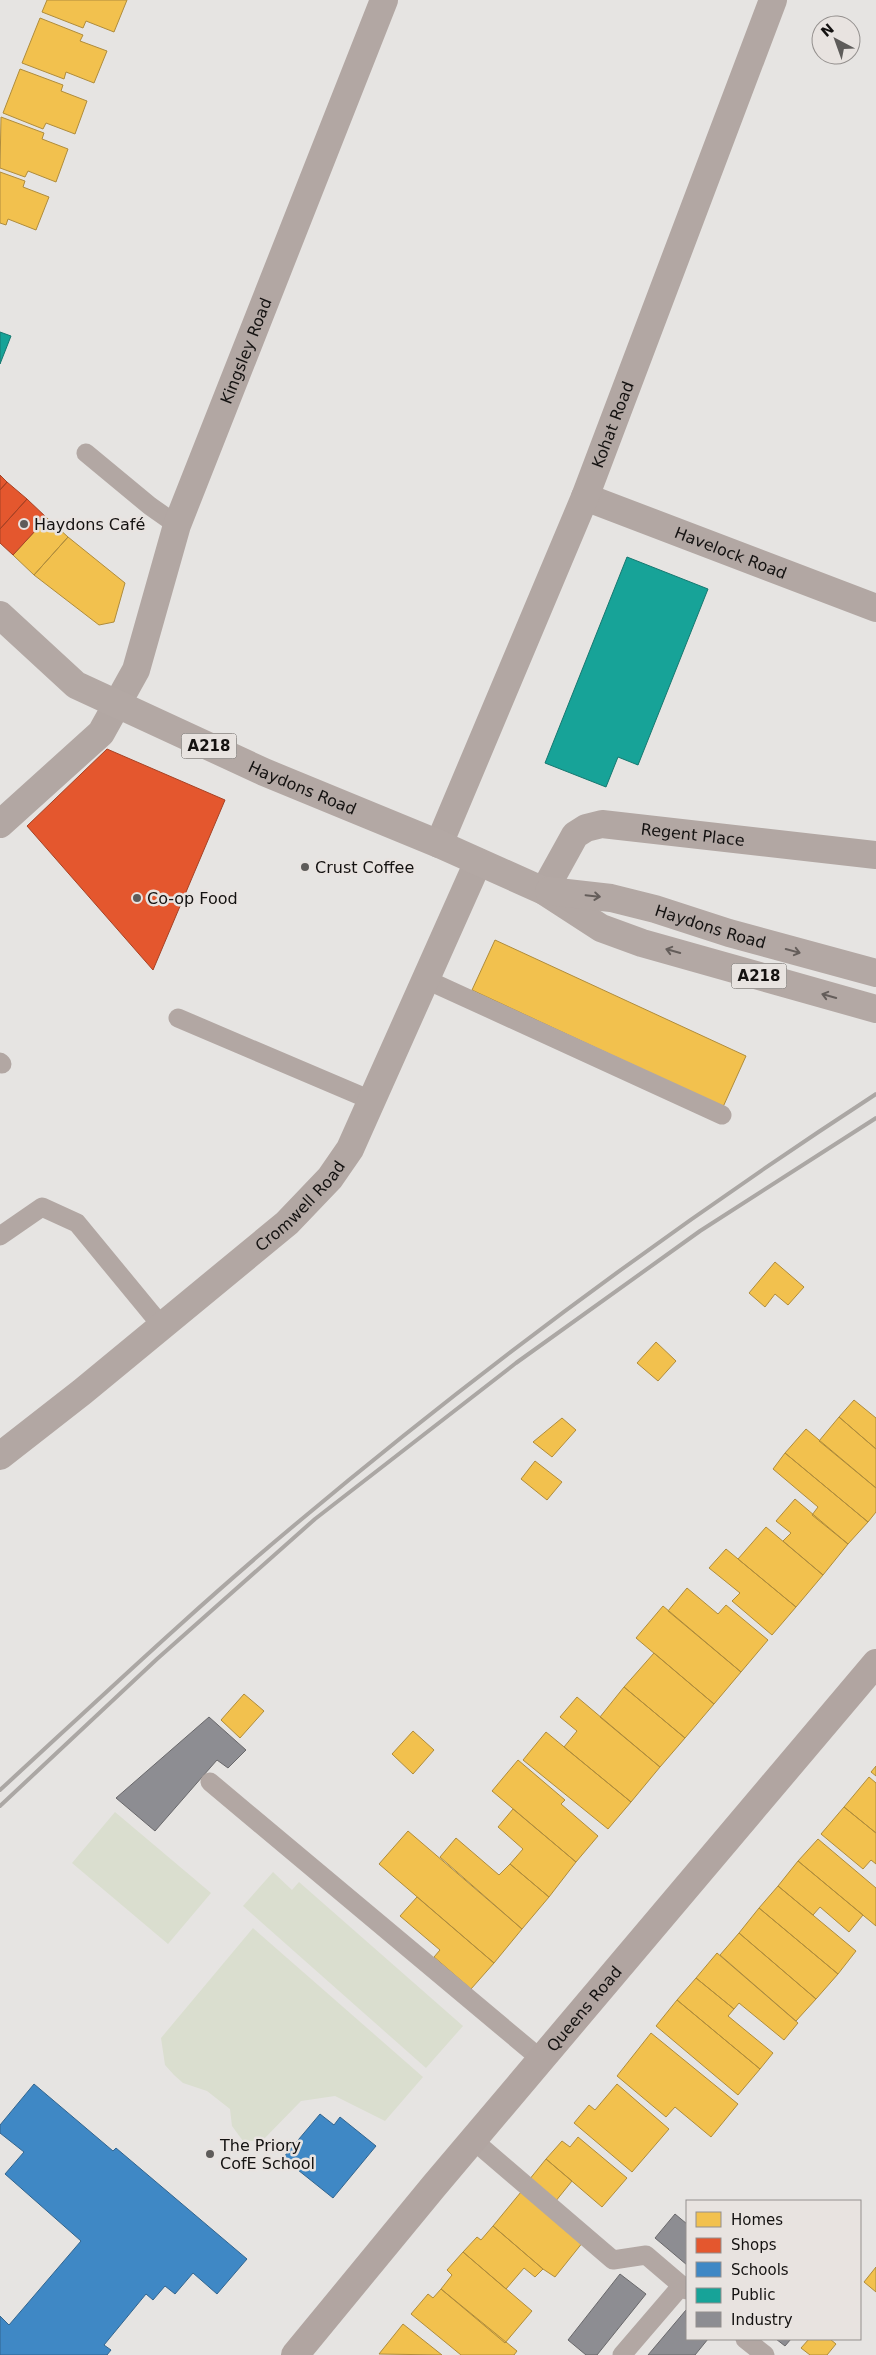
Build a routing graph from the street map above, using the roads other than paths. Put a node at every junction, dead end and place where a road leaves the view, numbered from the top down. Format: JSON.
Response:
{"nodes":[{"id":1,"x":384,"y":0,"type":"edge"},
{"id":2,"x":773,"y":0,"type":"edge"},
{"id":3,"x":86,"y":454,"type":"dead end"},
{"id":4,"x":585,"y":498,"type":"junction"},
{"id":5,"x":177,"y":525,"type":"junction"},
{"id":6,"x":876,"y":608,"type":"edge"},
{"id":7,"x":0,"y":616,"type":"edge"},
{"id":8,"x":118,"y":704,"type":"junction"},
{"id":9,"x":0,"y":824,"type":"edge"},
{"id":10,"x":439,"y":844,"type":"junction"},
{"id":11,"x":876,"y":855,"type":"edge"},
{"id":12,"x":478,"y":862,"type":"junction"},
{"id":13,"x":544,"y":891,"type":"junction"},
{"id":14,"x":876,"y":973,"type":"edge"},
{"id":15,"x":427,"y":980,"type":"junction"},
{"id":16,"x":876,"y":1009,"type":"edge"},
{"id":17,"x":178,"y":1018,"type":"dead end"},
{"id":18,"x":373,"y":1101,"type":"junction"},
{"id":19,"x":722,"y":1115,"type":"dead end"},
{"id":20,"x":0,"y":1236,"type":"edge"},
{"id":21,"x":161,"y":1325,"type":"junction"},
{"id":22,"x":0,"y":1455,"type":"edge"},
{"id":23,"x":876,"y":1663,"type":"edge"},
{"id":24,"x":210,"y":1782,"type":"dead end"},
{"id":25,"x":542,"y":2060,"type":"junction"},
{"id":26,"x":474,"y":2140,"type":"junction"},
{"id":27,"x":685,"y":2288,"type":"edge"},
{"id":28,"x":746,"y":2340,"type":"edge"},
{"id":29,"x":295,"y":2355,"type":"edge"},
{"id":30,"x":622,"y":2355,"type":"edge"},
{"id":31,"x":765,"y":2355,"type":"edge"}],
"edges":[{"from":1,"to":5,"type":"street","name":"Kingsley Road"},
{"from":2,"to":4,"type":"street","name":"Kohat Road"},
{"from":3,"to":5,"type":"lane"},
{"from":4,"to":6,"type":"street","name":"Havelock Road"},
{"from":4,"to":10,"type":"street","name":"Kohat Road"},
{"from":5,"to":8,"type":"street","name":"Kingsley Road"},
{"from":7,"to":8,"type":"main road","name":"Haydons Road","number":"A218"},
{"from":8,"to":9,"type":"street","name":"Kingsley Road"},
{"from":8,"to":10,"type":"main road","name":"Haydons Road","number":"A218"},
{"from":10,"to":12,"type":"main road","name":"Haydons Road","number":"A218"},
{"from":11,"to":13,"type":"street","name":"Regent Place"},
{"from":12,"to":13,"type":"main road","name":"Haydons Road","number":"A218"},
{"from":12,"to":15,"type":"street","name":"Cromwell Road"},
{"from":13,"to":14,"type":"main road","name":"Haydons Road","number":"A218","one_way":true},
{"from":16,"to":13,"type":"main road","name":"Haydons Road","number":"A218","one_way":true},
{"from":15,"to":18,"type":"street","name":"Cromwell Road"},
{"from":15,"to":19,"type":"lane"},
{"from":17,"to":18,"type":"lane"},
{"from":18,"to":21,"type":"street","name":"Cromwell Road"},
{"from":20,"to":21,"type":"lane"},
{"from":21,"to":22,"type":"street","name":"Cromwell Road"},
{"from":23,"to":25,"type":"street","name":"Queens Road"},
{"from":24,"to":25,"type":"lane"},
{"from":25,"to":26,"type":"street","name":"Queens Road"},
{"from":26,"to":27,"type":"lane"},
{"from":26,"to":29,"type":"street","name":"Queens Road"},
{"from":27,"to":30,"type":"lane"},
{"from":28,"to":31,"type":"lane"}]}
